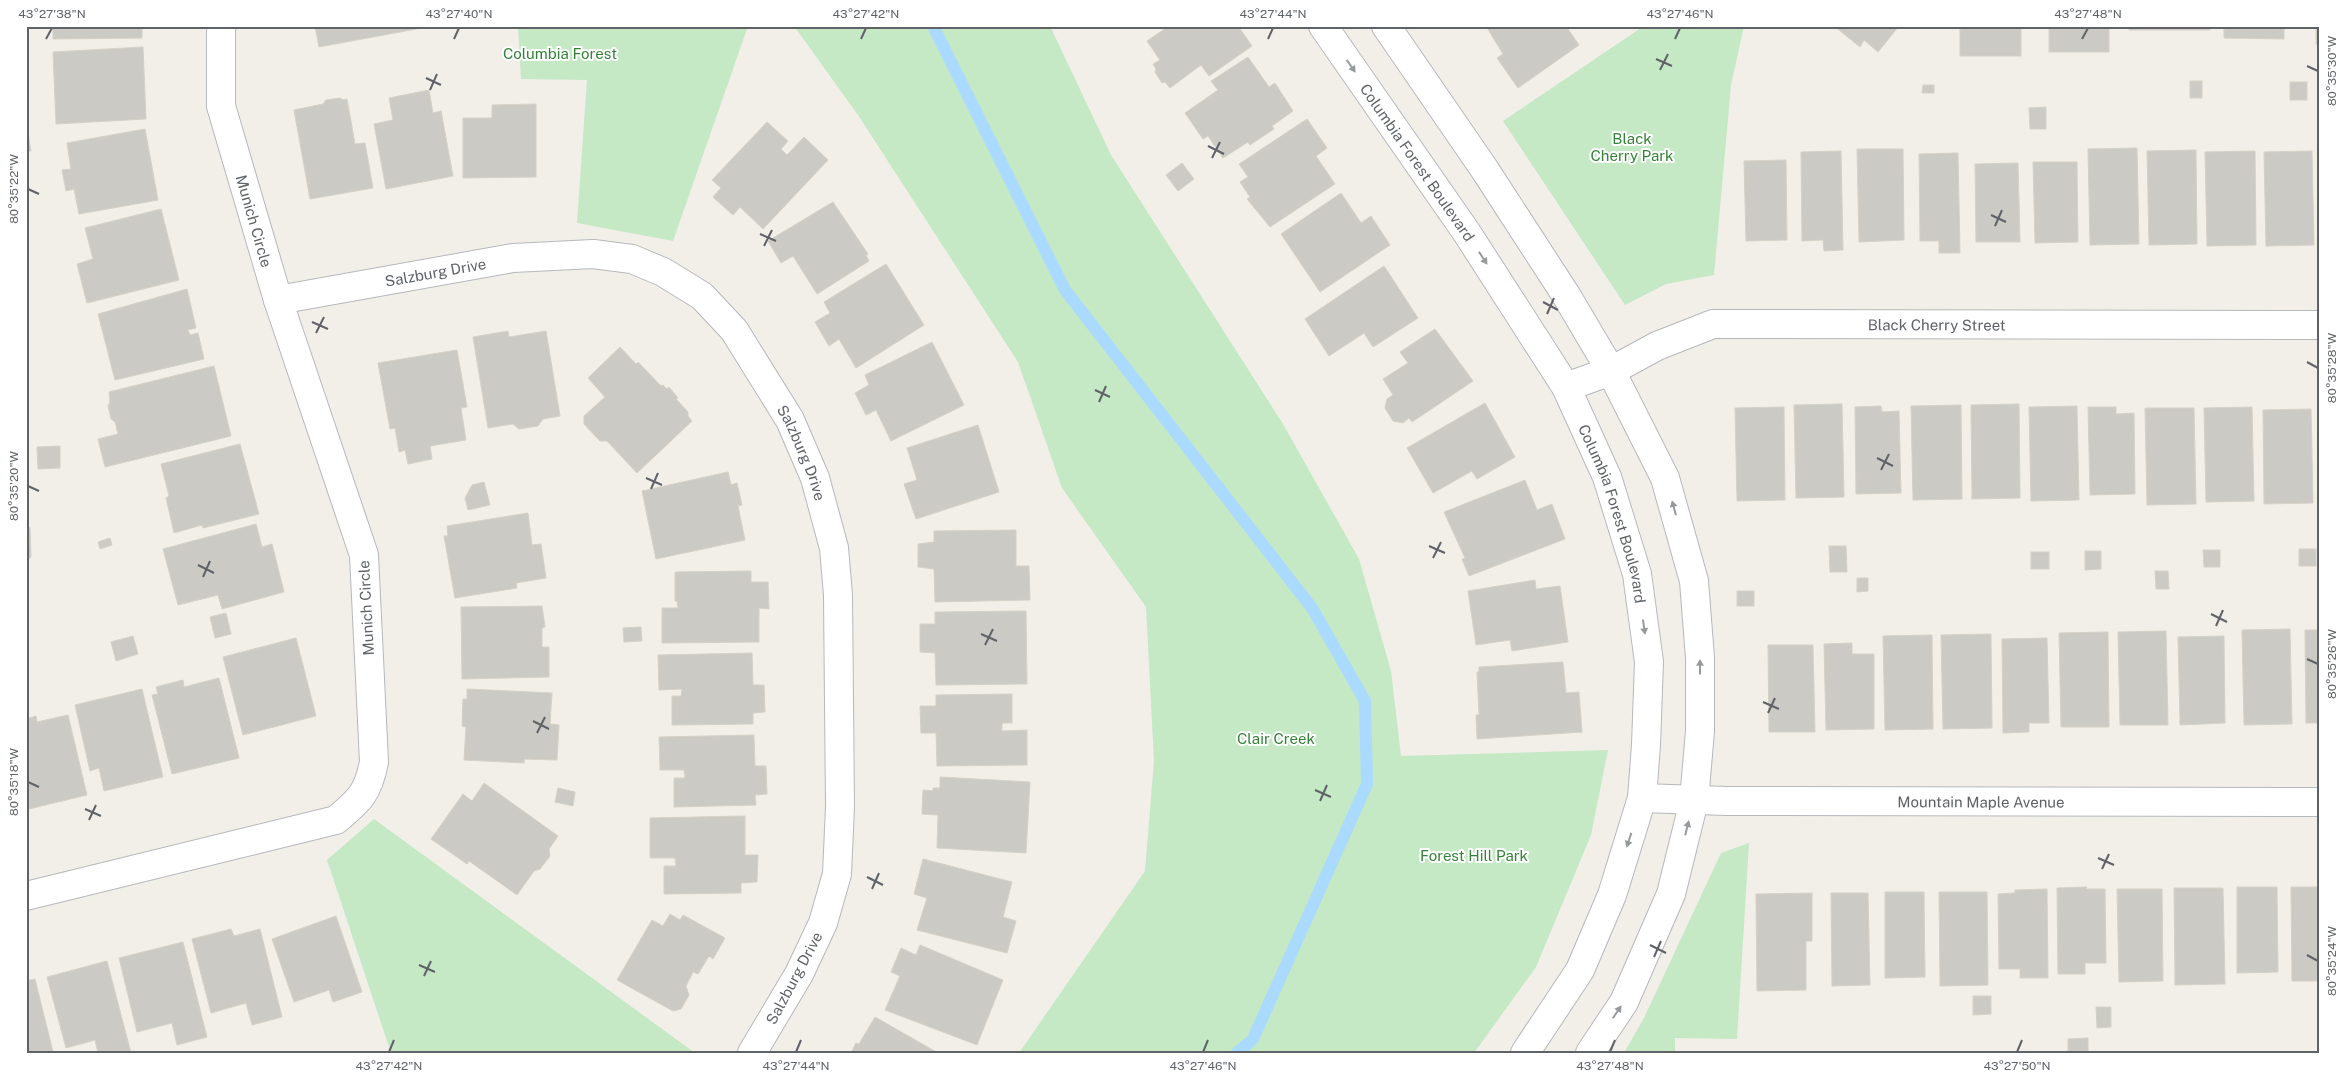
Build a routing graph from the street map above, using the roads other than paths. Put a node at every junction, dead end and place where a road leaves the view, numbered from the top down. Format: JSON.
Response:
{"nodes":[{"id":1,"x":221,"y":26,"type":"edge"},
{"id":2,"x":1323,"y":26,"type":"edge"},
{"id":3,"x":1386,"y":26,"type":"edge"},
{"id":4,"x":278,"y":300,"type":"junction"},
{"id":5,"x":2320,"y":325,"type":"edge"},
{"id":6,"x":1611,"y":371,"type":"junction"},
{"id":7,"x":1566,"y":387,"type":"junction"},
{"id":8,"x":1642,"y":798,"type":"junction"},
{"id":9,"x":1694,"y":801,"type":"junction"},
{"id":10,"x":2320,"y":802,"type":"edge"},
{"id":11,"x":26,"y":896,"type":"edge"},
{"id":12,"x":752,"y":1053,"type":"edge"},
{"id":13,"x":1525,"y":1053,"type":"edge"},
{"id":14,"x":1590,"y":1053,"type":"edge"}],
"edges":[{"from":1,"to":4,"type":"street","name":"Munich Circle"},
{"from":2,"to":7,"type":"street","name":"Columbia Forest Boulevard","one_way":true},
{"from":3,"to":6,"type":"street"},
{"from":4,"to":11,"type":"street","name":"Munich Circle"},
{"from":4,"to":12,"type":"street","name":"Salzburg Drive"},
{"from":5,"to":6,"type":"street","name":"Black Cherry Street"},
{"from":6,"to":7,"type":"street","name":"Black Cherry Street"},
{"from":9,"to":6,"type":"street","one_way":true},
{"from":7,"to":8,"type":"street","name":"Columbia Forest Boulevard","one_way":true},
{"from":8,"to":9,"type":"street","name":"Mountain Maple Avenue"},
{"from":8,"to":13,"type":"street","name":"Columbia Forest Boulevard","one_way":true},
{"from":9,"to":10,"type":"street","name":"Mountain Maple Avenue"},
{"from":14,"to":9,"type":"street","one_way":true}]}
